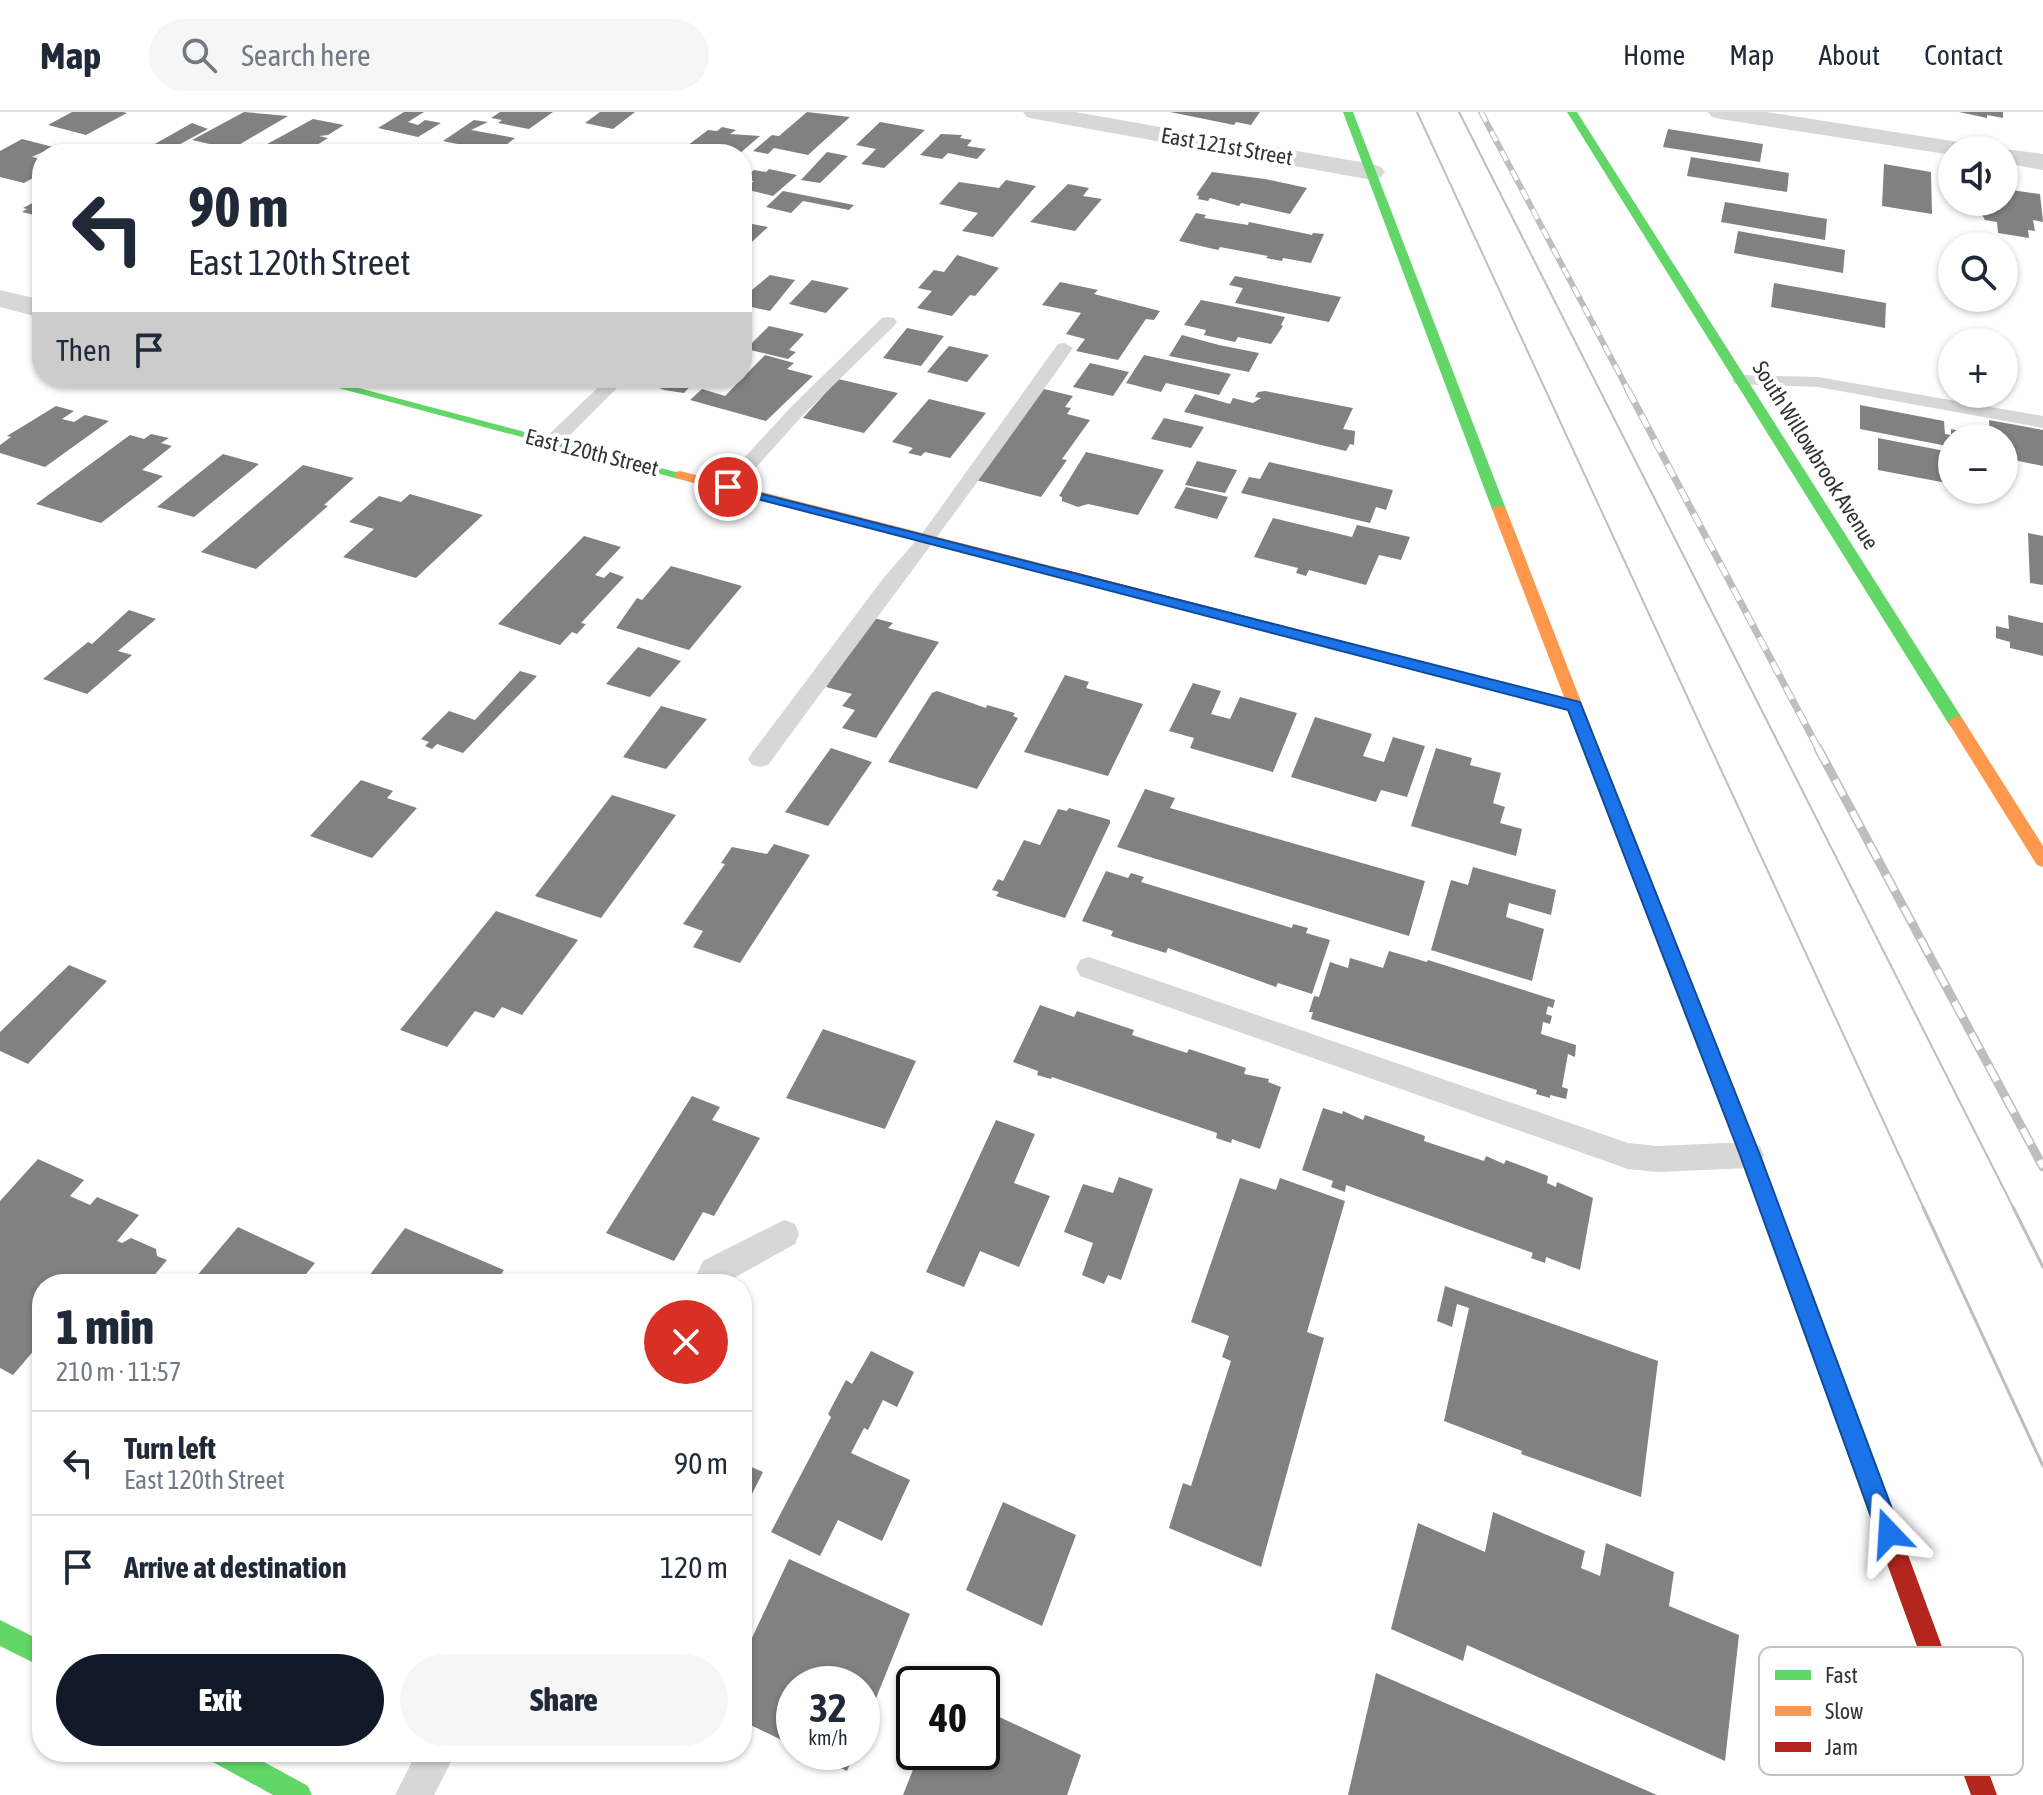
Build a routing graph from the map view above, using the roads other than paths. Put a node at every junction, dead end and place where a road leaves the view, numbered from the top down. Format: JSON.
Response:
{"nodes":[{"id":1,"x":1035,"y":112,"type":"edge"},
{"id":2,"x":1348,"y":112,"type":"edge"},
{"id":3,"x":1572,"y":112,"type":"edge"},
{"id":4,"x":1720,"y":112,"type":"edge"},
{"id":5,"x":1938,"y":146,"type":"edge"},
{"id":6,"x":2018,"y":158,"type":"edge"},
{"id":7,"x":2043,"y":162,"type":"edge"},
{"id":8,"x":1372,"y":172,"type":"junction"},
{"id":9,"x":0,"y":298,"type":"edge"},
{"id":10,"x":32,"y":306,"type":"edge"},
{"id":11,"x":888,"y":322,"type":"dead end"},
{"id":12,"x":1064,"y":348,"type":"dead end"},
{"id":13,"x":1741,"y":380,"type":"junction"},
{"id":14,"x":345,"y":388,"type":"edge"},
{"id":15,"x":608,"y":388,"type":"edge"},
{"id":16,"x":2043,"y":422,"type":"edge"},
{"id":17,"x":552,"y":442,"type":"junction"},
{"id":18,"x":728,"y":487,"type":"junction"},
{"id":19,"x":928,"y":539,"type":"junction"},
{"id":20,"x":1574,"y":706,"type":"junction"},
{"id":21,"x":760,"y":759,"type":"dead end"},
{"id":22,"x":2032,"y":826,"type":"edge"},
{"id":23,"x":2043,"y":860,"type":"edge"},
{"id":24,"x":1089,"y":968,"type":"dead end"},
{"id":25,"x":1750,"y":1155,"type":"junction"},
{"id":26,"x":784,"y":1234,"type":"dead end"},
{"id":27,"x":712,"y":1274,"type":"edge"},
{"id":28,"x":0,"y":1632,"type":"edge"},
{"id":29,"x":1930,"y":1647,"type":"edge"},
{"id":30,"x":32,"y":1650,"type":"edge"},
{"id":31,"x":238,"y":1762,"type":"edge"},
{"id":32,"x":432,"y":1762,"type":"edge"},
{"id":33,"x":1977,"y":1775,"type":"edge"},
{"id":34,"x":299,"y":1795,"type":"edge"},
{"id":35,"x":414,"y":1795,"type":"edge"},
{"id":36,"x":1984,"y":1795,"type":"edge"}],
"edges":[{"from":1,"to":8,"type":"street","name":"East 121st Street"},
{"from":2,"to":8,"type":"street"},
{"from":3,"to":13,"type":"street","name":"South Willowbrook Avenue"},
{"from":4,"to":5,"type":"street"},
{"from":6,"to":7,"type":"street"},
{"from":8,"to":20,"type":"street"},
{"from":9,"to":10,"type":"street"},
{"from":11,"to":18,"type":"lane"},
{"from":12,"to":19,"type":"lane"},
{"from":13,"to":16,"type":"lane"},
{"from":13,"to":22,"type":"street","name":"South Willowbrook Avenue"},
{"from":14,"to":17,"type":"street","name":"East 120th Street"},
{"from":15,"to":17,"type":"lane"},
{"from":17,"to":18,"type":"street","name":"East 120th Street"},
{"from":18,"to":19,"type":"street","name":"East 120th Street"},
{"from":19,"to":20,"type":"street","name":"East 120th Street"},
{"from":19,"to":21,"type":"lane"},
{"from":20,"to":25,"type":"street"},
{"from":22,"to":23,"type":"street","name":"South Willowbrook Avenue"},
{"from":24,"to":25,"type":"lane"},
{"from":25,"to":29,"type":"street"},
{"from":26,"to":27,"type":"lane"},
{"from":28,"to":30,"type":"street"},
{"from":31,"to":34,"type":"street"},
{"from":32,"to":35,"type":"lane"},
{"from":33,"to":36,"type":"street"}]}
